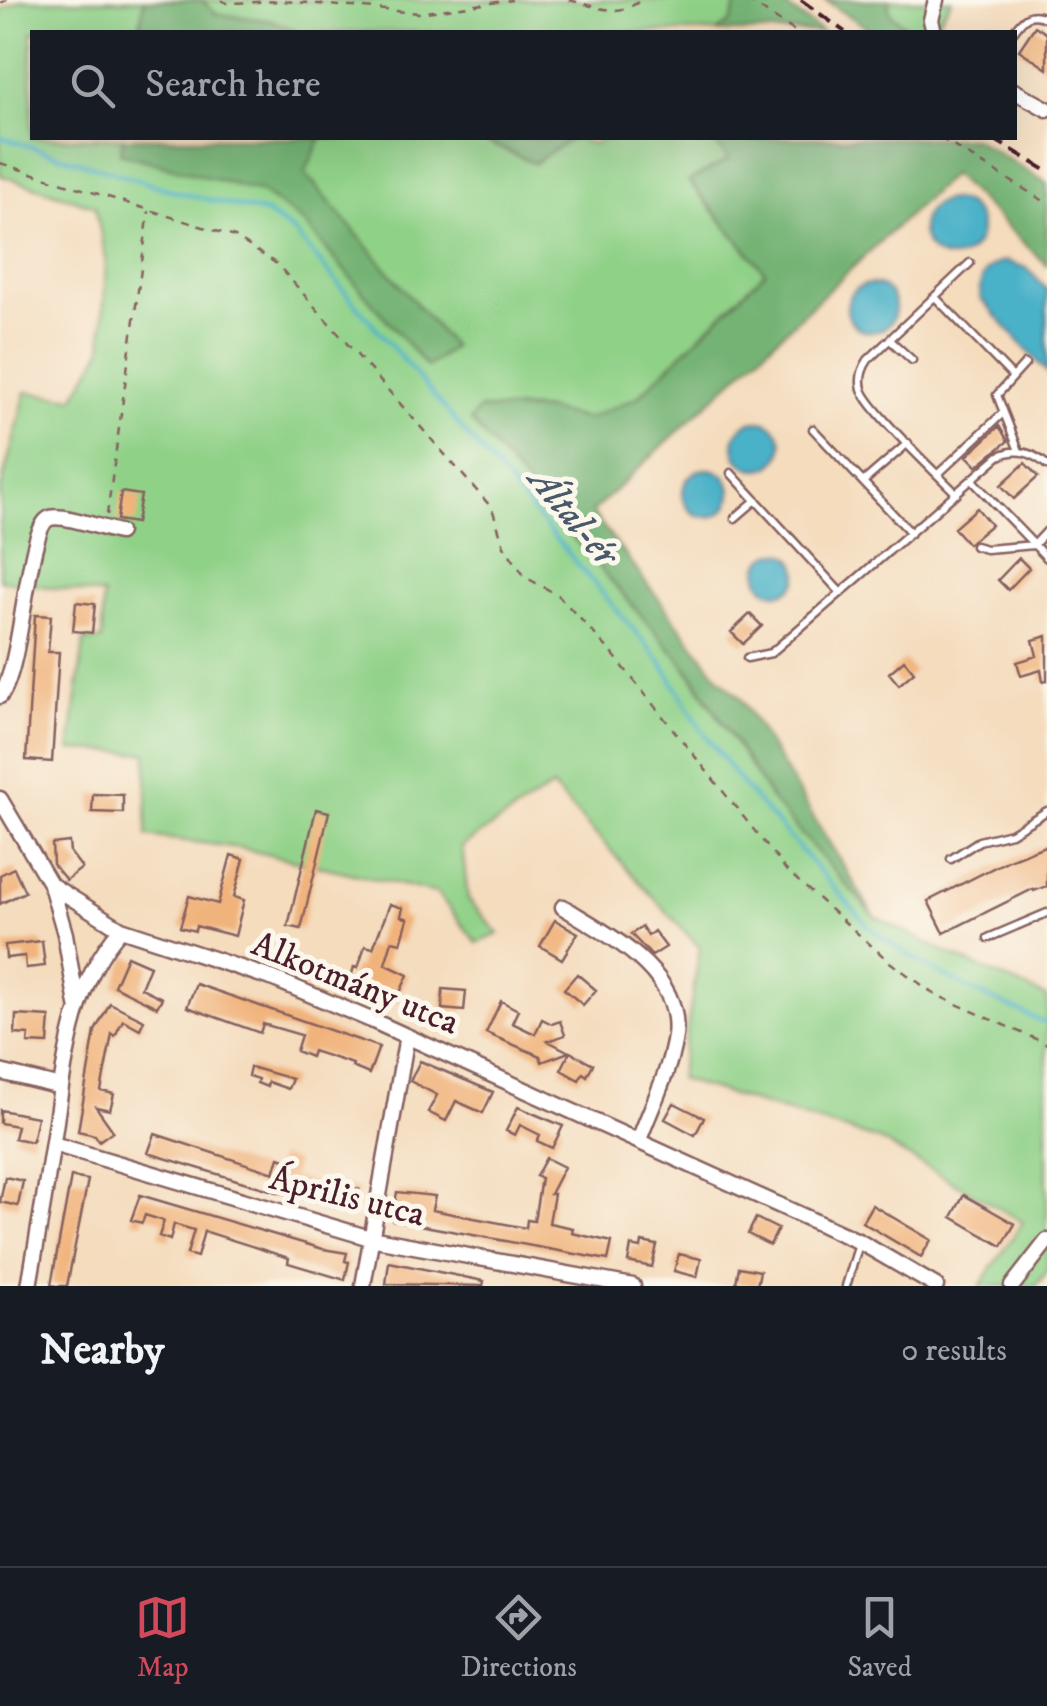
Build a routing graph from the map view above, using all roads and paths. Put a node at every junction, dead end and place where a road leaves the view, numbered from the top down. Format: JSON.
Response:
{"nodes":[{"id":1,"x":7,"y":0,"type":"edge"},
{"id":2,"x":221,"y":0,"type":"edge"},
{"id":3,"x":512,"y":0,"type":"edge"},
{"id":4,"x":569,"y":0,"type":"edge"},
{"id":5,"x":641,"y":0,"type":"edge"},
{"id":6,"x":748,"y":0,"type":"edge"},
{"id":7,"x":936,"y":0,"type":"edge"},
{"id":8,"x":0,"y":3,"type":"edge"},
{"id":9,"x":1047,"y":19,"type":"edge"},
{"id":10,"x":793,"y":30,"type":"edge"},
{"id":11,"x":934,"y":30,"type":"edge"},
{"id":12,"x":1015,"y":30,"type":"edge"},
{"id":13,"x":1017,"y":93,"type":"edge"},
{"id":14,"x":1047,"y":109,"type":"edge"},
{"id":15,"x":943,"y":140,"type":"edge"},
{"id":16,"x":0,"y":162,"type":"edge"},
{"id":17,"x":1047,"y":203,"type":"edge"},
{"id":18,"x":149,"y":210,"type":"junction"},
{"id":19,"x":970,"y":263,"type":"dead end"},
{"id":20,"x":935,"y":297,"type":"junction"},
{"id":21,"x":890,"y":340,"type":"junction"},
{"id":22,"x":912,"y":360,"type":"dead end"},
{"id":23,"x":1025,"y":364,"type":"dead end"},
{"id":24,"x":1013,"y":377,"type":"junction"},
{"id":25,"x":1004,"y":413,"type":"junction"},
{"id":26,"x":813,"y":429,"type":"dead end"},
{"id":27,"x":908,"y":442,"type":"junction"},
{"id":28,"x":1019,"y":451,"type":"junction"},
{"id":29,"x":1047,"y":465,"type":"edge"},
{"id":30,"x":731,"y":473,"type":"dead end"},
{"id":31,"x":938,"y":474,"type":"junction"},
{"id":32,"x":972,"y":480,"type":"junction"},
{"id":33,"x":863,"y":482,"type":"junction"},
{"id":34,"x":957,"y":494,"type":"junction"},
{"id":35,"x":756,"y":500,"type":"junction"},
{"id":36,"x":735,"y":518,"type":"dead end"},
{"id":37,"x":112,"y":530,"type":"joint"},
{"id":38,"x":1047,"y":531,"type":"edge"},
{"id":39,"x":911,"y":533,"type":"junction"},
{"id":40,"x":1034,"y":544,"type":"junction"},
{"id":41,"x":976,"y":546,"type":"dead end"},
{"id":42,"x":1047,"y":558,"type":"edge"},
{"id":43,"x":841,"y":593,"type":"junction"},
{"id":44,"x":748,"y":658,"type":"dead end"},
{"id":45,"x":0,"y":696,"type":"edge"},
{"id":46,"x":0,"y":799,"type":"edge"},
{"id":47,"x":1047,"y":811,"type":"edge"},
{"id":48,"x":950,"y":859,"type":"dead end"},
{"id":49,"x":50,"y":885,"type":"junction"},
{"id":50,"x":564,"y":907,"type":"dead end"},
{"id":51,"x":1047,"y":913,"type":"edge"},
{"id":52,"x":121,"y":929,"type":"junction"},
{"id":53,"x":988,"y":938,"type":"dead end"},
{"id":54,"x":78,"y":1010,"type":"junction"},
{"id":55,"x":408,"y":1036,"type":"junction"},
{"id":56,"x":1047,"y":1044,"type":"edge"},
{"id":57,"x":0,"y":1072,"type":"edge"},
{"id":58,"x":60,"y":1087,"type":"junction"},
{"id":59,"x":639,"y":1140,"type":"junction"},
{"id":60,"x":52,"y":1144,"type":"junction"},
{"id":61,"x":370,"y":1238,"type":"junction"},
{"id":62,"x":1047,"y":1241,"type":"edge"},
{"id":63,"x":860,"y":1242,"type":"junction"},
{"id":64,"x":29,"y":1286,"type":"edge"},
{"id":65,"x":363,"y":1286,"type":"edge"},
{"id":66,"x":634,"y":1286,"type":"edge"},
{"id":67,"x":846,"y":1286,"type":"edge"},
{"id":68,"x":936,"y":1286,"type":"edge"},
{"id":69,"x":1012,"y":1286,"type":"edge"}],
"edges":[{"from":1,"to":8,"type":"path"},
{"from":2,"to":3,"type":"path"},
{"from":4,"to":5,"type":"path"},
{"from":6,"to":10,"type":"path"},
{"from":7,"to":11,"type":"street"},
{"from":9,"to":12,"type":"lane"},
{"from":13,"to":14,"type":"street"},
{"from":15,"to":17,"type":"path"},
{"from":16,"to":18,"type":"path"},
{"from":18,"to":37,"type":"path"},
{"from":18,"to":56,"type":"path"},
{"from":19,"to":20,"type":"lane"},
{"from":20,"to":21,"type":"lane"},
{"from":20,"to":24,"type":"lane"},
{"from":21,"to":22,"type":"lane"},
{"from":21,"to":27,"type":"lane"},
{"from":23,"to":24,"type":"lane"},
{"from":24,"to":25,"type":"lane"},
{"from":25,"to":28,"type":"lane"},
{"from":25,"to":31,"type":"lane"},
{"from":26,"to":33,"type":"lane"},
{"from":27,"to":31,"type":"lane"},
{"from":27,"to":33,"type":"lane"},
{"from":28,"to":29,"type":"lane"},
{"from":28,"to":32,"type":"lane"},
{"from":30,"to":35,"type":"lane"},
{"from":31,"to":34,"type":"lane"},
{"from":32,"to":34,"type":"lane"},
{"from":32,"to":40,"type":"lane"},
{"from":33,"to":39,"type":"lane"},
{"from":34,"to":39,"type":"lane"},
{"from":35,"to":36,"type":"lane"},
{"from":35,"to":43,"type":"lane"},
{"from":37,"to":45,"type":"street"},
{"from":38,"to":40,"type":"lane"},
{"from":39,"to":43,"type":"lane"},
{"from":40,"to":41,"type":"lane"},
{"from":40,"to":42,"type":"lane"},
{"from":43,"to":44,"type":"lane"},
{"from":46,"to":49,"type":"street"},
{"from":47,"to":48,"type":"lane"},
{"from":49,"to":52,"type":"street","name":"Alkotmány utca"},
{"from":49,"to":54,"type":"street"},
{"from":50,"to":59,"type":"street"},
{"from":51,"to":53,"type":"lane"},
{"from":52,"to":54,"type":"street"},
{"from":52,"to":55,"type":"street","name":"Alkotmány utca"},
{"from":54,"to":58,"type":"street"},
{"from":55,"to":59,"type":"street","name":"Alkotmány utca"},
{"from":55,"to":61,"type":"street"},
{"from":57,"to":58,"type":"street"},
{"from":58,"to":60,"type":"street"},
{"from":59,"to":63,"type":"street","name":"Alkotmány utca"},
{"from":60,"to":61,"type":"street","name":"Április utca"},
{"from":60,"to":64,"type":"street"},
{"from":61,"to":65,"type":"street"},
{"from":61,"to":66,"type":"street","name":"Április utca"},
{"from":62,"to":69,"type":"street"},
{"from":63,"to":67,"type":"lane"},
{"from":63,"to":68,"type":"street","name":"Alkotmány utca"}]}
